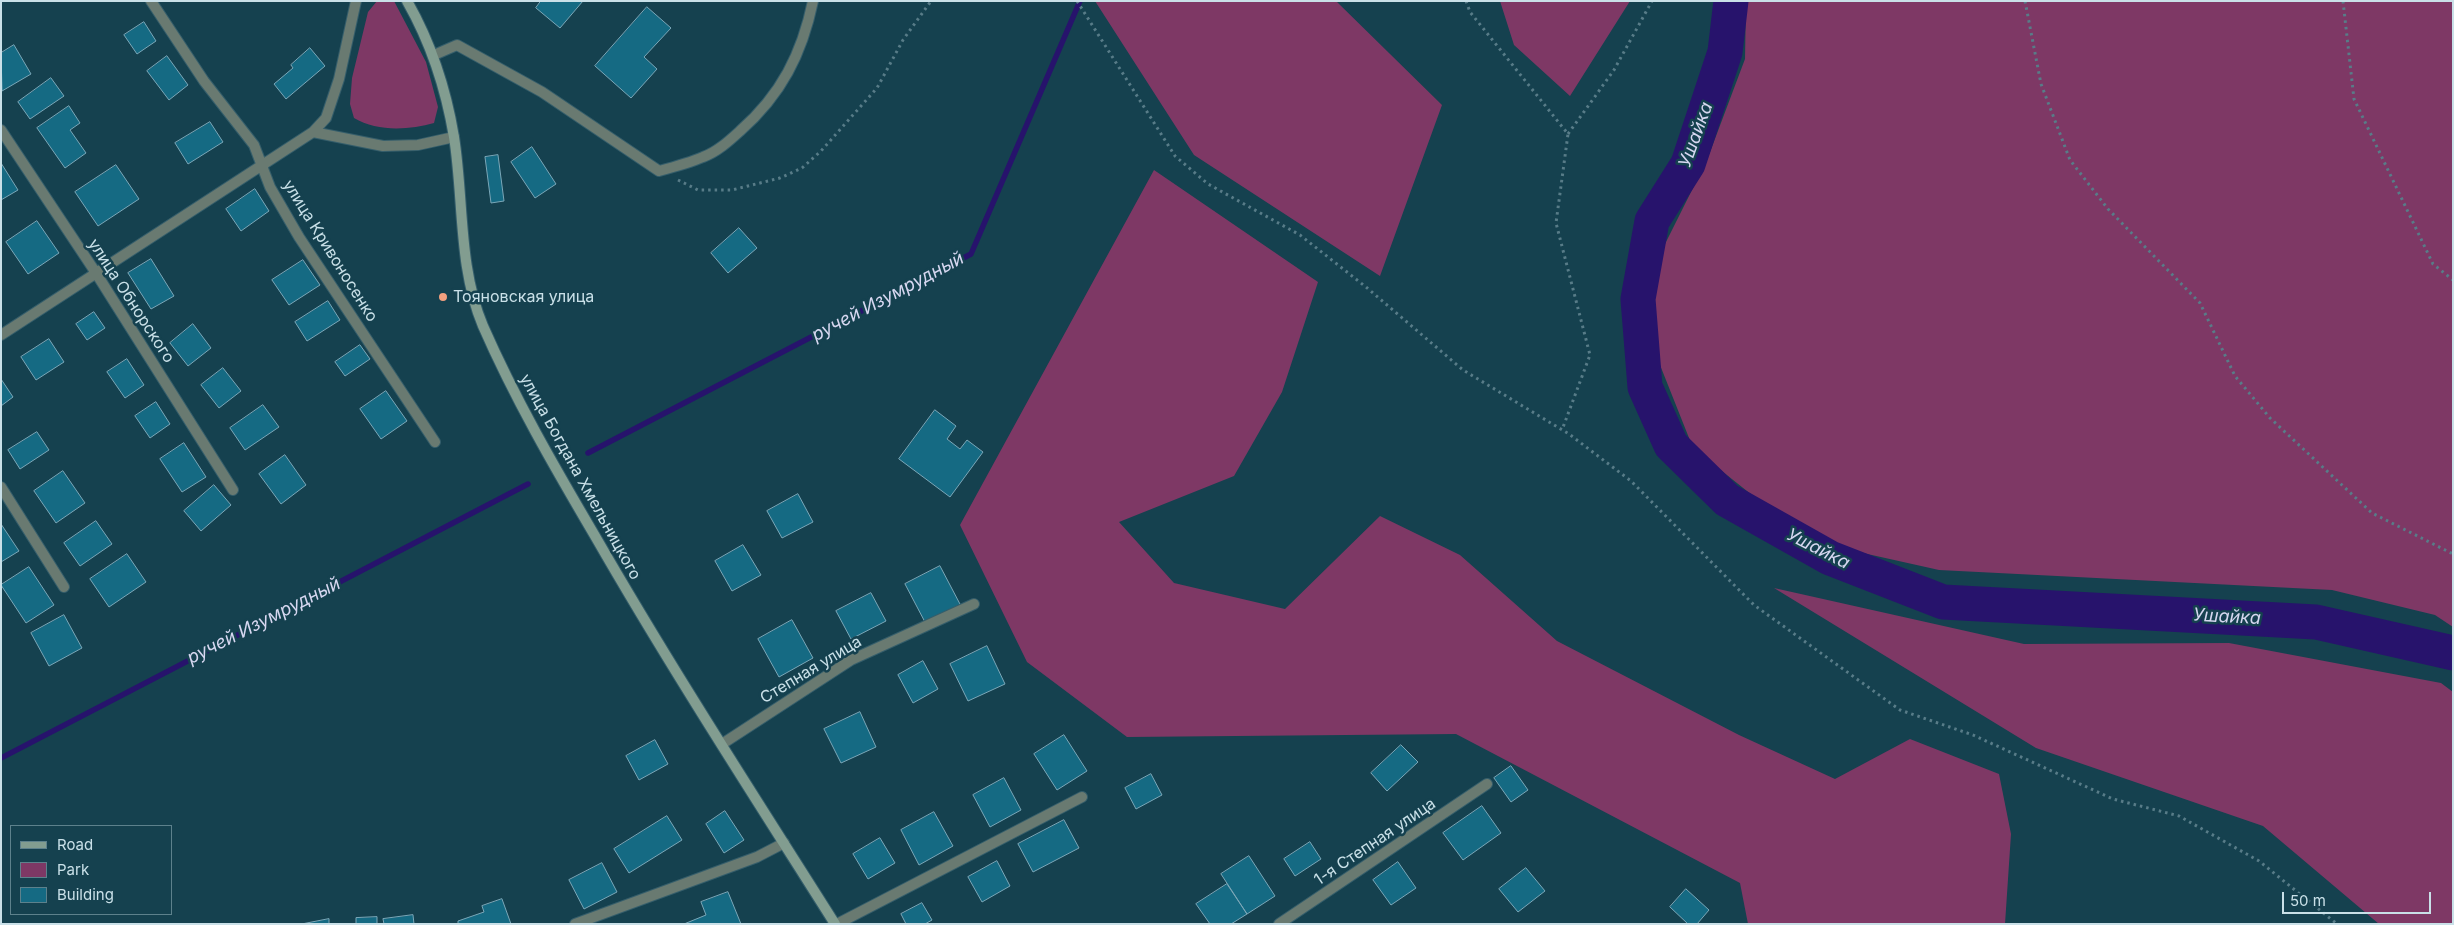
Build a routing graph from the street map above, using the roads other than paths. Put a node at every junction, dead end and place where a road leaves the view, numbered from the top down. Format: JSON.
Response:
{"nodes":[{"id":1,"x":151,"y":1,"type":"edge"},
{"id":2,"x":356,"y":1,"type":"edge"},
{"id":3,"x":407,"y":1,"type":"edge"},
{"id":4,"x":813,"y":1,"type":"edge"},
{"id":5,"x":434,"y":55,"type":"junction"},
{"id":6,"x":1,"y":130,"type":"edge"},
{"id":7,"x":313,"y":132,"type":"junction"},
{"id":8,"x":454,"y":137,"type":"junction"},
{"id":9,"x":264,"y":165,"type":"junction"},
{"id":10,"x":96,"y":273,"type":"junction"},
{"id":11,"x":1,"y":335,"type":"edge"},
{"id":12,"x":435,"y":442,"type":"dead end"},
{"id":13,"x":1,"y":487,"type":"edge"},
{"id":14,"x":232,"y":490,"type":"dead end"},
{"id":15,"x":64,"y":587,"type":"dead end"},
{"id":16,"x":974,"y":604,"type":"dead end"},
{"id":17,"x":722,"y":744,"type":"junction"},
{"id":18,"x":1487,"y":784,"type":"dead end"},
{"id":19,"x":1082,"y":797,"type":"dead end"},
{"id":20,"x":784,"y":843,"type":"junction"},
{"id":21,"x":575,"y":924,"type":"edge"},
{"id":22,"x":836,"y":924,"type":"edge"},
{"id":23,"x":1279,"y":924,"type":"edge"}],
"edges":[{"from":1,"to":9,"type":"street","name":"улица Кривоносенко"},
{"from":2,"to":7,"type":"street"},
{"from":3,"to":5,"type":"street","name":"улица Богдана Хмельницкого"},
{"from":4,"to":5,"type":"street"},
{"from":5,"to":8,"type":"street","name":"улица Богдана Хмельницкого"},
{"from":6,"to":10,"type":"street","name":"улица Обнорского"},
{"from":7,"to":8,"type":"street"},
{"from":7,"to":9,"type":"street"},
{"from":8,"to":17,"type":"street","name":"улица Богдана Хмельницкого"},
{"from":9,"to":10,"type":"street"},
{"from":9,"to":12,"type":"street","name":"улица Кривоносенко"},
{"from":10,"to":11,"type":"street"},
{"from":10,"to":14,"type":"street","name":"улица Обнорского"},
{"from":13,"to":15,"type":"street"},
{"from":16,"to":17,"type":"street","name":"Степная улица"},
{"from":17,"to":20,"type":"street","name":"улица Богдана Хмельницкого"},
{"from":18,"to":23,"type":"street","name":"1-я Степная улица"},
{"from":19,"to":22,"type":"street"},
{"from":20,"to":21,"type":"street"},
{"from":20,"to":22,"type":"street","name":"улица Богдана Хмельницкого"}]}
